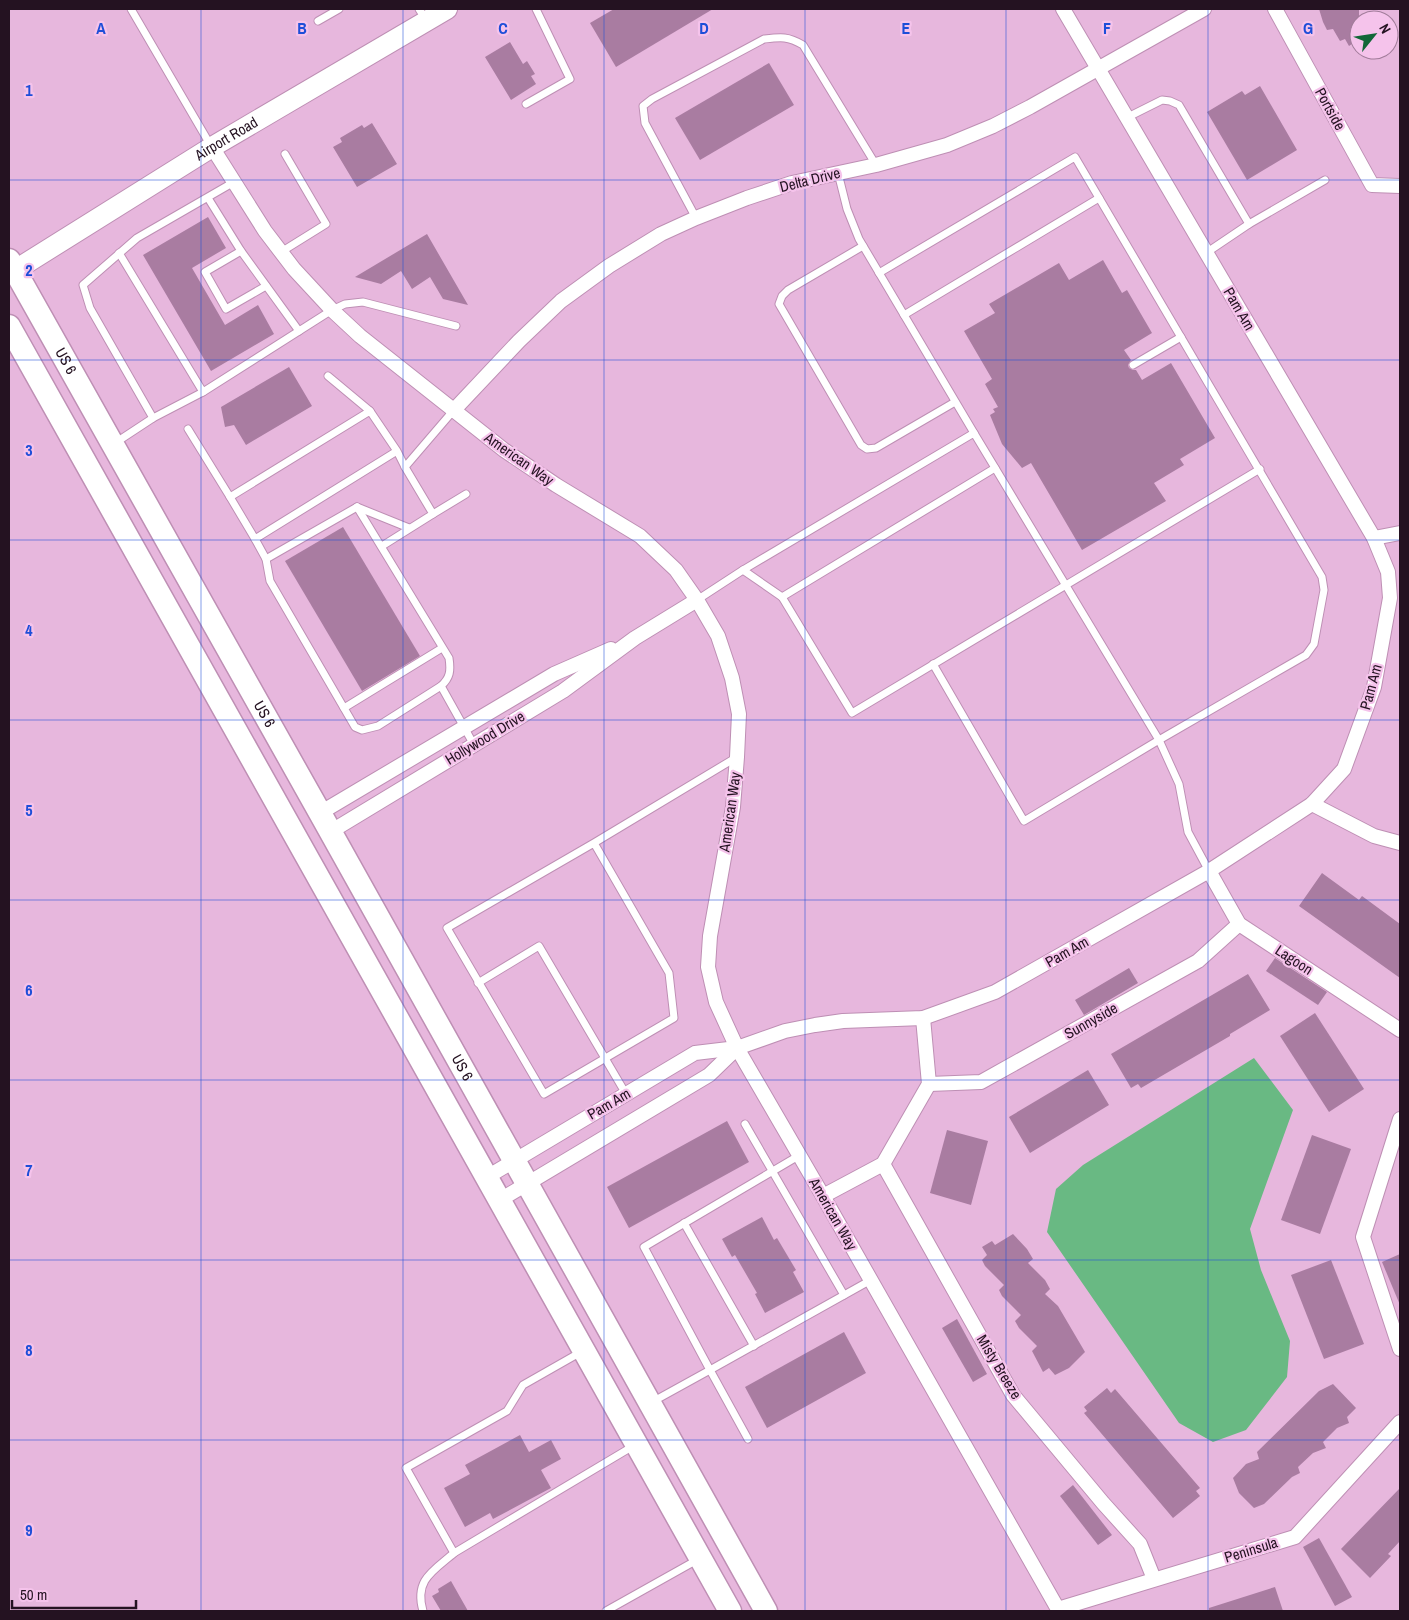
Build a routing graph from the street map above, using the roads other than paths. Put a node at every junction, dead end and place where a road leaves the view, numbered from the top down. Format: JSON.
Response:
{"nodes":[{"id":1,"x":131,"y":9,"type":"edge"},
{"id":2,"x":339,"y":9,"type":"edge"},
{"id":3,"x":447,"y":9,"type":"edge"},
{"id":4,"x":547,"y":9,"type":"edge"},
{"id":5,"x":1062,"y":9,"type":"edge"},
{"id":6,"x":1204,"y":9,"type":"edge"},
{"id":7,"x":1275,"y":9,"type":"edge"},
{"id":8,"x":538,"y":11,"type":"edge"},
{"id":9,"x":423,"y":15,"type":"edge"},
{"id":10,"x":318,"y":22,"type":"dead end"},
{"id":11,"x":1098,"y":69,"type":"junction"},
{"id":12,"x":526,"y":104,"type":"dead end"},
{"id":13,"x":1126,"y":118,"type":"junction"},
{"id":14,"x":212,"y":148,"type":"junction"},
{"id":15,"x":285,"y":154,"type":"dead end"},
{"id":16,"x":876,"y":165,"type":"junction"},
{"id":17,"x":838,"y":173,"type":"junction"},
{"id":18,"x":1325,"y":180,"type":"dead end"},
{"id":19,"x":234,"y":182,"type":"junction"},
{"id":20,"x":1400,"y":186,"type":"edge"},
{"id":21,"x":208,"y":198,"type":"junction"},
{"id":22,"x":1099,"y":198,"type":"junction"},
{"id":23,"x":696,"y":218,"type":"junction"},
{"id":24,"x":1249,"y":224,"type":"junction"},
{"id":25,"x":863,"y":246,"type":"junction"},
{"id":26,"x":241,"y":251,"type":"junction"},
{"id":27,"x":281,"y":252,"type":"junction"},
{"id":28,"x":1206,"y":252,"type":"junction"},
{"id":29,"x":119,"y":253,"type":"junction"},
{"id":30,"x":11,"y":268,"type":"edge"},
{"id":31,"x":879,"y":273,"type":"junction"},
{"id":32,"x":266,"y":286,"type":"junction"},
{"id":33,"x":332,"y":310,"type":"junction"},
{"id":34,"x":904,"y":315,"type":"junction"},
{"id":35,"x":9,"y":326,"type":"edge"},
{"id":36,"x":456,"y":326,"type":"dead end"},
{"id":37,"x":299,"y":331,"type":"junction"},
{"id":38,"x":1181,"y":337,"type":"junction"},
{"id":39,"x":1133,"y":365,"type":"dead end"},
{"id":40,"x":328,"y":376,"type":"dead end"},
{"id":41,"x":203,"y":392,"type":"junction"},
{"id":42,"x":955,"y":402,"type":"junction"},
{"id":43,"x":370,"y":411,"type":"junction"},
{"id":44,"x":453,"y":411,"type":"junction"},
{"id":45,"x":153,"y":418,"type":"junction"},
{"id":46,"x":188,"y":429,"type":"dead end"},
{"id":47,"x":974,"y":433,"type":"junction"},
{"id":48,"x":113,"y":444,"type":"junction"},
{"id":49,"x":397,"y":451,"type":"junction"},
{"id":50,"x":405,"y":467,"type":"junction"},
{"id":51,"x":995,"y":468,"type":"junction"},
{"id":52,"x":1260,"y":469,"type":"junction"},
{"id":53,"x":466,"y":494,"type":"dead end"},
{"id":54,"x":230,"y":497,"type":"junction"},
{"id":55,"x":357,"y":507,"type":"junction"},
{"id":56,"x":433,"y":514,"type":"junction"},
{"id":57,"x":409,"y":528,"type":"junction"},
{"id":58,"x":1400,"y":533,"type":"edge"},
{"id":59,"x":1374,"y":538,"type":"junction"},
{"id":60,"x":255,"y":539,"type":"junction"},
{"id":61,"x":382,"y":546,"type":"junction"},
{"id":62,"x":266,"y":560,"type":"junction"},
{"id":63,"x":743,"y":570,"type":"junction"},
{"id":64,"x":1066,"y":585,"type":"junction"},
{"id":65,"x":782,"y":597,"type":"junction"},
{"id":66,"x":697,"y":600,"type":"junction"},
{"id":67,"x":634,"y":638,"type":"junction"},
{"id":68,"x":442,"y":648,"type":"junction"},
{"id":69,"x":933,"y":664,"type":"junction"},
{"id":70,"x":441,"y":686,"type":"junction"},
{"id":71,"x":344,"y":708,"type":"junction"},
{"id":72,"x":465,"y":727,"type":"junction"},
{"id":73,"x":1159,"y":740,"type":"junction"},
{"id":74,"x":474,"y":744,"type":"junction"},
{"id":75,"x":737,"y":757,"type":"junction"},
{"id":76,"x":1312,"y":804,"type":"junction"},
{"id":77,"x":325,"y":822,"type":"junction"},
{"id":78,"x":1400,"y":842,"type":"edge"},
{"id":79,"x":594,"y":843,"type":"junction"},
{"id":80,"x":1209,"y":871,"type":"junction"},
{"id":81,"x":1239,"y":924,"type":"junction"},
{"id":82,"x":478,"y":982,"type":"junction"},
{"id":83,"x":923,"y":1018,"type":"junction"},
{"id":84,"x":1400,"y":1030,"type":"edge"},
{"id":85,"x":737,"y":1048,"type":"junction"},
{"id":86,"x":605,"y":1058,"type":"junction"},
{"id":87,"x":929,"y":1084,"type":"junction"},
{"id":88,"x":626,"y":1094,"type":"junction"},
{"id":89,"x":1400,"y":1119,"type":"edge"},
{"id":90,"x":745,"y":1124,"type":"dead end"},
{"id":91,"x":800,"y":1155,"type":"junction"},
{"id":92,"x":514,"y":1160,"type":"junction"},
{"id":93,"x":883,"y":1164,"type":"junction"},
{"id":94,"x":772,"y":1171,"type":"junction"},
{"id":95,"x":487,"y":1176,"type":"junction"},
{"id":96,"x":527,"y":1182,"type":"junction"},
{"id":97,"x":823,"y":1196,"type":"junction"},
{"id":98,"x":500,"y":1200,"type":"junction"},
{"id":99,"x":684,"y":1223,"type":"junction"},
{"id":100,"x":871,"y":1280,"type":"junction"},
{"id":101,"x":844,"y":1296,"type":"junction"},
{"id":102,"x":754,"y":1346,"type":"junction"},
{"id":103,"x":1400,"y":1349,"type":"edge"},
{"id":104,"x":584,"y":1350,"type":"junction"},
{"id":105,"x":710,"y":1370,"type":"junction"},
{"id":106,"x":650,"y":1404,"type":"junction"},
{"id":107,"x":1400,"y":1422,"type":"edge"},
{"id":108,"x":748,"y":1439,"type":"dead end"},
{"id":109,"x":636,"y":1445,"type":"junction"},
{"id":110,"x":454,"y":1553,"type":"junction"},
{"id":111,"x":700,"y":1558,"type":"junction"},
{"id":112,"x":1154,"y":1579,"type":"junction"},
{"id":113,"x":1059,"y":1610,"type":"edge"},
{"id":114,"x":422,"y":1611,"type":"edge"},
{"id":115,"x":606,"y":1611,"type":"edge"},
{"id":116,"x":730,"y":1611,"type":"edge"},
{"id":117,"x":766,"y":1611,"type":"edge"}],
"edges":[{"from":1,"to":14,"type":"lane"},
{"from":2,"to":10,"type":"lane"},
{"from":3,"to":9,"type":"main road","name":"Airport Road"},
{"from":4,"to":8,"type":"lane"},
{"from":5,"to":11,"type":"street","name":"Pam Am"},
{"from":6,"to":11,"type":"street","name":"Delta Drive"},
{"from":7,"to":20,"type":"street","name":"Portside"},
{"from":8,"to":12,"type":"lane"},
{"from":9,"to":14,"type":"main road","name":"Airport Road"},
{"from":11,"to":13,"type":"street","name":"Pam Am"},
{"from":11,"to":16,"type":"street","name":"Delta Drive"},
{"from":13,"to":24,"type":"lane"},
{"from":13,"to":28,"type":"street","name":"Pam Am"},
{"from":14,"to":19,"type":"street","name":"American Way"},
{"from":14,"to":30,"type":"main road","name":"Airport Road"},
{"from":15,"to":27,"type":"lane"},
{"from":16,"to":17,"type":"street","name":"Delta Drive"},
{"from":16,"to":23,"type":"lane"},
{"from":17,"to":23,"type":"street","name":"Delta Drive"},
{"from":17,"to":25,"type":"lane"},
{"from":18,"to":24,"type":"lane"},
{"from":19,"to":21,"type":"lane"},
{"from":19,"to":27,"type":"street","name":"American Way"},
{"from":21,"to":26,"type":"lane"},
{"from":21,"to":29,"type":"lane"},
{"from":22,"to":31,"type":"lane"},
{"from":22,"to":34,"type":"lane"},
{"from":22,"to":38,"type":"lane"},
{"from":23,"to":44,"type":"street","name":"Delta Drive"},
{"from":24,"to":28,"type":"lane"},
{"from":25,"to":31,"type":"lane"},
{"from":25,"to":42,"type":"lane"},
{"from":26,"to":32,"type":"lane"},
{"from":26,"to":32,"type":"lane"},
{"from":27,"to":33,"type":"street","name":"American Way"},
{"from":28,"to":59,"type":"street","name":"Pam Am"},
{"from":29,"to":41,"type":"lane"},
{"from":29,"to":45,"type":"lane"},
{"from":30,"to":48,"type":"main road","name":"US 6","number":"US 6"},
{"from":31,"to":34,"type":"lane"},
{"from":32,"to":37,"type":"lane"},
{"from":33,"to":36,"type":"lane"},
{"from":33,"to":37,"type":"lane"},
{"from":33,"to":44,"type":"street","name":"American Way"},
{"from":34,"to":42,"type":"lane"},
{"from":35,"to":95,"type":"main road","number":"US 6"},
{"from":37,"to":41,"type":"lane"},
{"from":38,"to":39,"type":"lane"},
{"from":38,"to":52,"type":"lane"},
{"from":40,"to":43,"type":"lane"},
{"from":41,"to":45,"type":"lane"},
{"from":42,"to":47,"type":"lane"},
{"from":43,"to":49,"type":"lane"},
{"from":43,"to":54,"type":"lane"},
{"from":44,"to":50,"type":"lane"},
{"from":44,"to":66,"type":"street","name":"American Way"},
{"from":45,"to":48,"type":"lane"},
{"from":46,"to":54,"type":"lane"},
{"from":47,"to":51,"type":"lane"},
{"from":47,"to":63,"type":"lane"},
{"from":48,"to":77,"type":"main road","name":"US 6","number":"US 6"},
{"from":49,"to":50,"type":"lane"},
{"from":49,"to":60,"type":"lane"},
{"from":50,"to":56,"type":"lane"},
{"from":51,"to":64,"type":"lane"},
{"from":51,"to":65,"type":"lane"},
{"from":52,"to":64,"type":"lane"},
{"from":52,"to":73,"type":"lane"},
{"from":53,"to":56,"type":"lane"},
{"from":54,"to":60,"type":"lane"},
{"from":55,"to":57,"type":"lane"},
{"from":55,"to":61,"type":"lane"},
{"from":55,"to":62,"type":"lane"},
{"from":56,"to":57,"type":"lane"},
{"from":57,"to":61,"type":"lane"},
{"from":58,"to":59,"type":"street"},
{"from":59,"to":76,"type":"street","name":"Pam Am"},
{"from":60,"to":62,"type":"lane"},
{"from":61,"to":68,"type":"lane"},
{"from":62,"to":71,"type":"lane"},
{"from":63,"to":65,"type":"lane"},
{"from":63,"to":66,"type":"lane"},
{"from":64,"to":69,"type":"lane"},
{"from":64,"to":73,"type":"lane"},
{"from":65,"to":69,"type":"lane"},
{"from":66,"to":67,"type":"street","name":"Hollywood Drive"},
{"from":66,"to":75,"type":"street","name":"American Way"},
{"from":67,"to":72,"type":"street","name":"Hollywood Drive"},
{"from":67,"to":74,"type":"street","name":"Hollywood Drive"},
{"from":68,"to":70,"type":"lane"},
{"from":68,"to":71,"type":"lane"},
{"from":69,"to":73,"type":"lane"},
{"from":70,"to":71,"type":"lane"},
{"from":70,"to":72,"type":"lane"},
{"from":72,"to":74,"type":"lane"},
{"from":72,"to":77,"type":"street","name":"Hollywood Drive"},
{"from":73,"to":80,"type":"lane"},
{"from":74,"to":77,"type":"street","name":"Hollywood Drive"},
{"from":75,"to":79,"type":"lane"},
{"from":75,"to":85,"type":"street","name":"American Way"},
{"from":76,"to":78,"type":"street"},
{"from":76,"to":80,"type":"street","name":"Pam Am"},
{"from":77,"to":92,"type":"main road","name":"US 6","number":"US 6"},
{"from":79,"to":82,"type":"lane"},
{"from":79,"to":86,"type":"lane"},
{"from":80,"to":81,"type":"street","name":"Lagoon"},
{"from":80,"to":83,"type":"street","name":"Pam Am"},
{"from":81,"to":84,"type":"street","name":"Lagoon"},
{"from":81,"to":87,"type":"street","name":"Sunnyside"},
{"from":82,"to":86,"type":"lane"},
{"from":82,"to":86,"type":"lane"},
{"from":83,"to":85,"type":"street","name":"Pam Am"},
{"from":83,"to":87,"type":"street"},
{"from":85,"to":88,"type":"street","name":"Pam Am"},
{"from":85,"to":91,"type":"street","name":"American Way"},
{"from":85,"to":96,"type":"street","name":"Pam Am"},
{"from":86,"to":88,"type":"lane"},
{"from":87,"to":93,"type":"street"},
{"from":88,"to":92,"type":"street","name":"Pam Am"},
{"from":89,"to":103,"type":"street"},
{"from":90,"to":94,"type":"lane"},
{"from":91,"to":94,"type":"lane"},
{"from":91,"to":97,"type":"street","name":"American Way"},
{"from":92,"to":95,"type":"street","name":"Pam Am"},
{"from":92,"to":96,"type":"main road","number":"US 6"},
{"from":93,"to":97,"type":"street"},
{"from":93,"to":112,"type":"street","name":"Misty Breeze"},
{"from":94,"to":99,"type":"lane"},
{"from":94,"to":101,"type":"lane"},
{"from":95,"to":98,"type":"main road","number":"US 6"},
{"from":96,"to":98,"type":"street","name":"Pam Am"},
{"from":96,"to":106,"type":"main road","number":"US 6"},
{"from":97,"to":100,"type":"street","name":"American Way"},
{"from":98,"to":104,"type":"main road","number":"US 6"},
{"from":99,"to":102,"type":"lane"},
{"from":99,"to":105,"type":"lane"},
{"from":100,"to":101,"type":"lane"},
{"from":100,"to":113,"type":"street","name":"American Way"},
{"from":101,"to":102,"type":"lane"},
{"from":102,"to":105,"type":"lane"},
{"from":104,"to":109,"type":"main road","number":"US 6"},
{"from":104,"to":110,"type":"lane"},
{"from":105,"to":106,"type":"lane"},
{"from":105,"to":108,"type":"lane"},
{"from":106,"to":117,"type":"main road","number":"US 6"},
{"from":107,"to":112,"type":"street","name":"Peninsula"},
{"from":109,"to":110,"type":"lane"},
{"from":109,"to":111,"type":"main road","number":"US 6"},
{"from":110,"to":114,"type":"lane"},
{"from":111,"to":115,"type":"lane"},
{"from":111,"to":116,"type":"main road","number":"US 6"},
{"from":112,"to":113,"type":"street","name":"Peninsula"}]}
